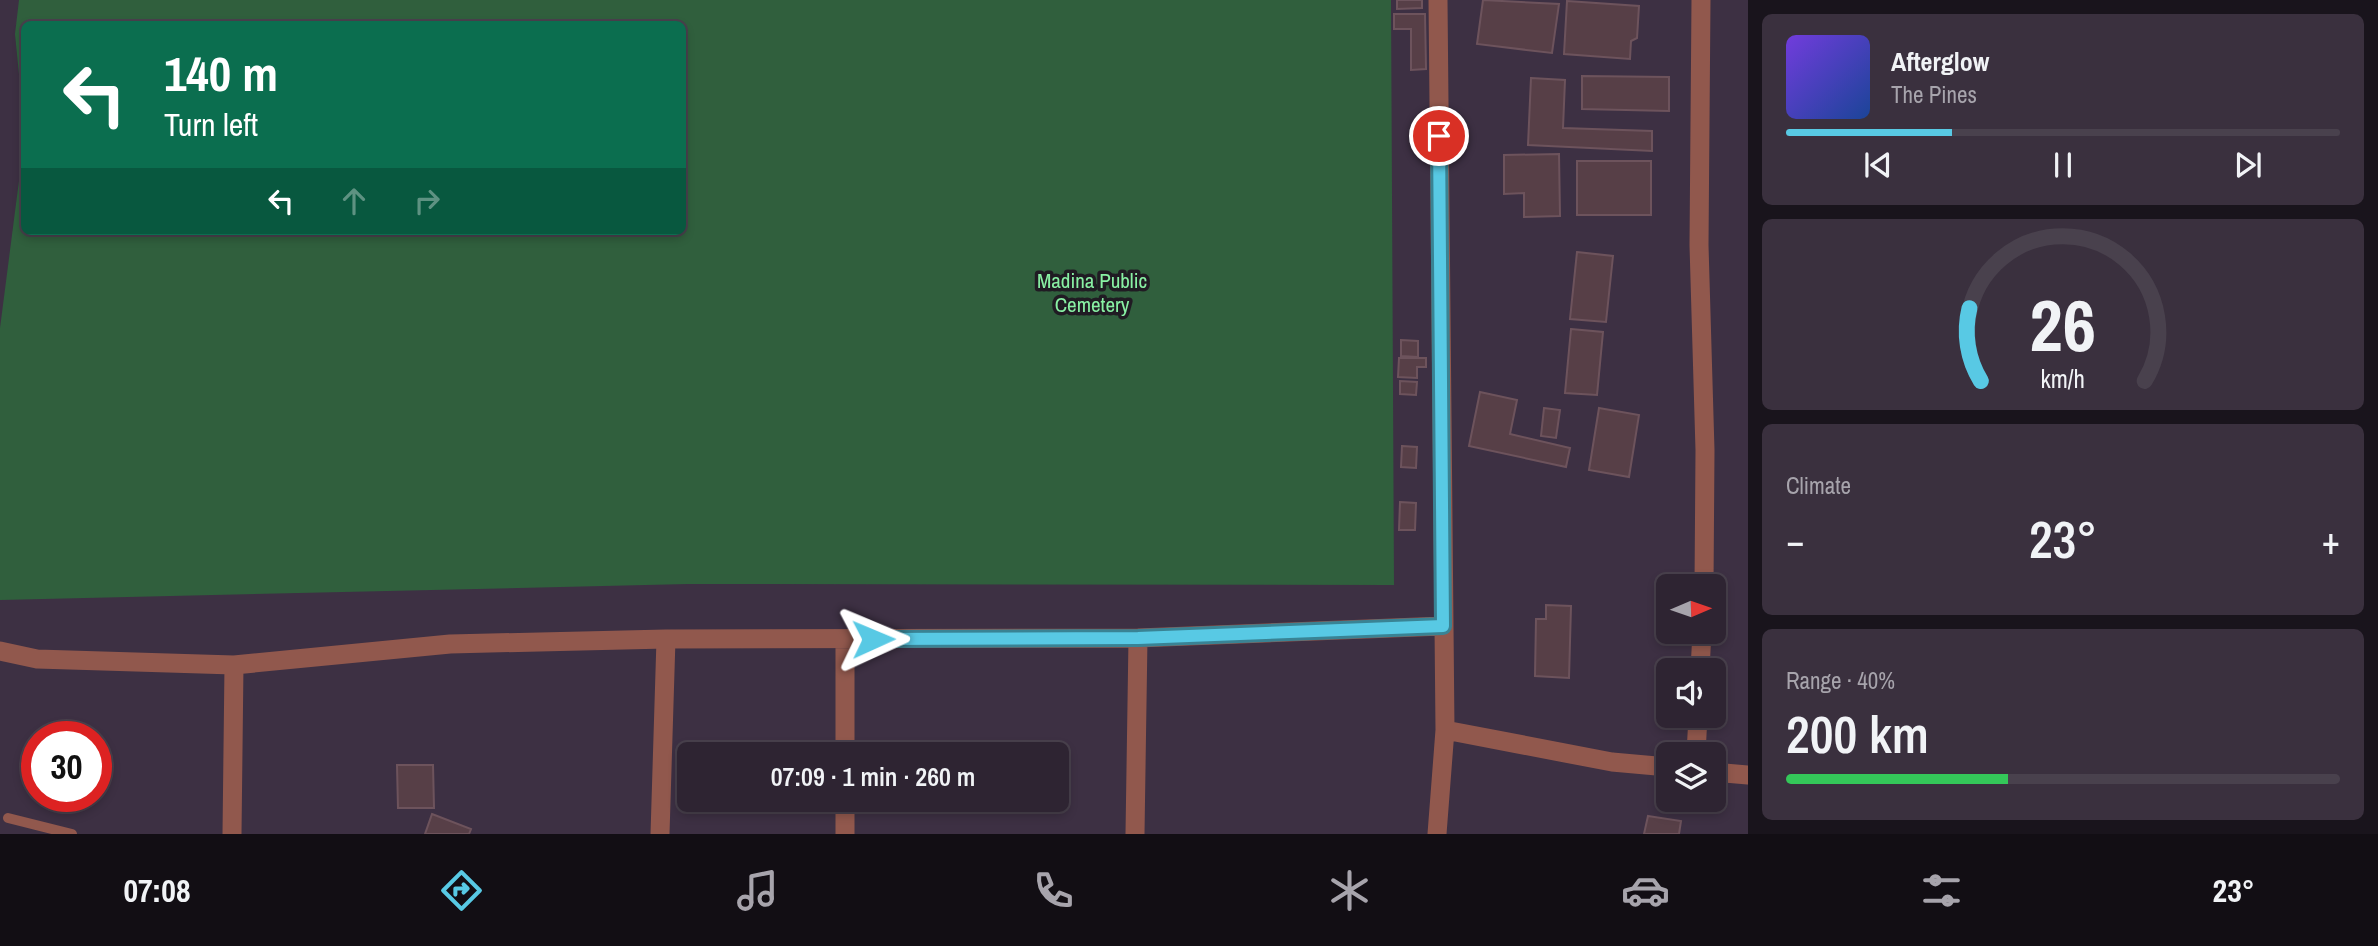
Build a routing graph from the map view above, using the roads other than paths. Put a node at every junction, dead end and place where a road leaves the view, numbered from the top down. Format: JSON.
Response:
{"nodes":[{"id":1,"x":1438,"y":0,"type":"edge"},
{"id":2,"x":1701,"y":0,"type":"edge"},
{"id":3,"x":1704,"y":574,"type":"edge"},
{"id":4,"x":1443,"y":626,"type":"junction"},
{"id":5,"x":1138,"y":638,"type":"junction"},
{"id":6,"x":666,"y":639,"type":"junction"},
{"id":7,"x":845,"y":640,"type":"junction"},
{"id":8,"x":0,"y":651,"type":"edge"},
{"id":9,"x":234,"y":665,"type":"junction"},
{"id":10,"x":1445,"y":730,"type":"junction"},
{"id":11,"x":845,"y":742,"type":"edge"},
{"id":12,"x":1656,"y":766,"type":"edge"},
{"id":13,"x":1726,"y":773,"type":"edge"},
{"id":14,"x":1748,"y":775,"type":"edge"},
{"id":15,"x":845,"y":812,"type":"edge"},
{"id":16,"x":8,"y":818,"type":"dead end"},
{"id":17,"x":72,"y":834,"type":"edge"},
{"id":18,"x":232,"y":834,"type":"edge"},
{"id":19,"x":660,"y":834,"type":"edge"},
{"id":20,"x":845,"y":834,"type":"edge"},
{"id":21,"x":1135,"y":834,"type":"edge"},
{"id":22,"x":1437,"y":834,"type":"edge"}],
"edges":[{"from":1,"to":4,"type":"street"},
{"from":2,"to":3,"type":"street"},
{"from":4,"to":5,"type":"street"},
{"from":4,"to":10,"type":"street"},
{"from":5,"to":7,"type":"street"},
{"from":5,"to":21,"type":"street"},
{"from":6,"to":7,"type":"street"},
{"from":6,"to":9,"type":"street"},
{"from":6,"to":19,"type":"street"},
{"from":7,"to":11,"type":"street"},
{"from":8,"to":9,"type":"street"},
{"from":9,"to":18,"type":"street"},
{"from":10,"to":12,"type":"street"},
{"from":10,"to":22,"type":"street"},
{"from":13,"to":14,"type":"street"},
{"from":15,"to":20,"type":"street"},
{"from":16,"to":17,"type":"lane"}]}
